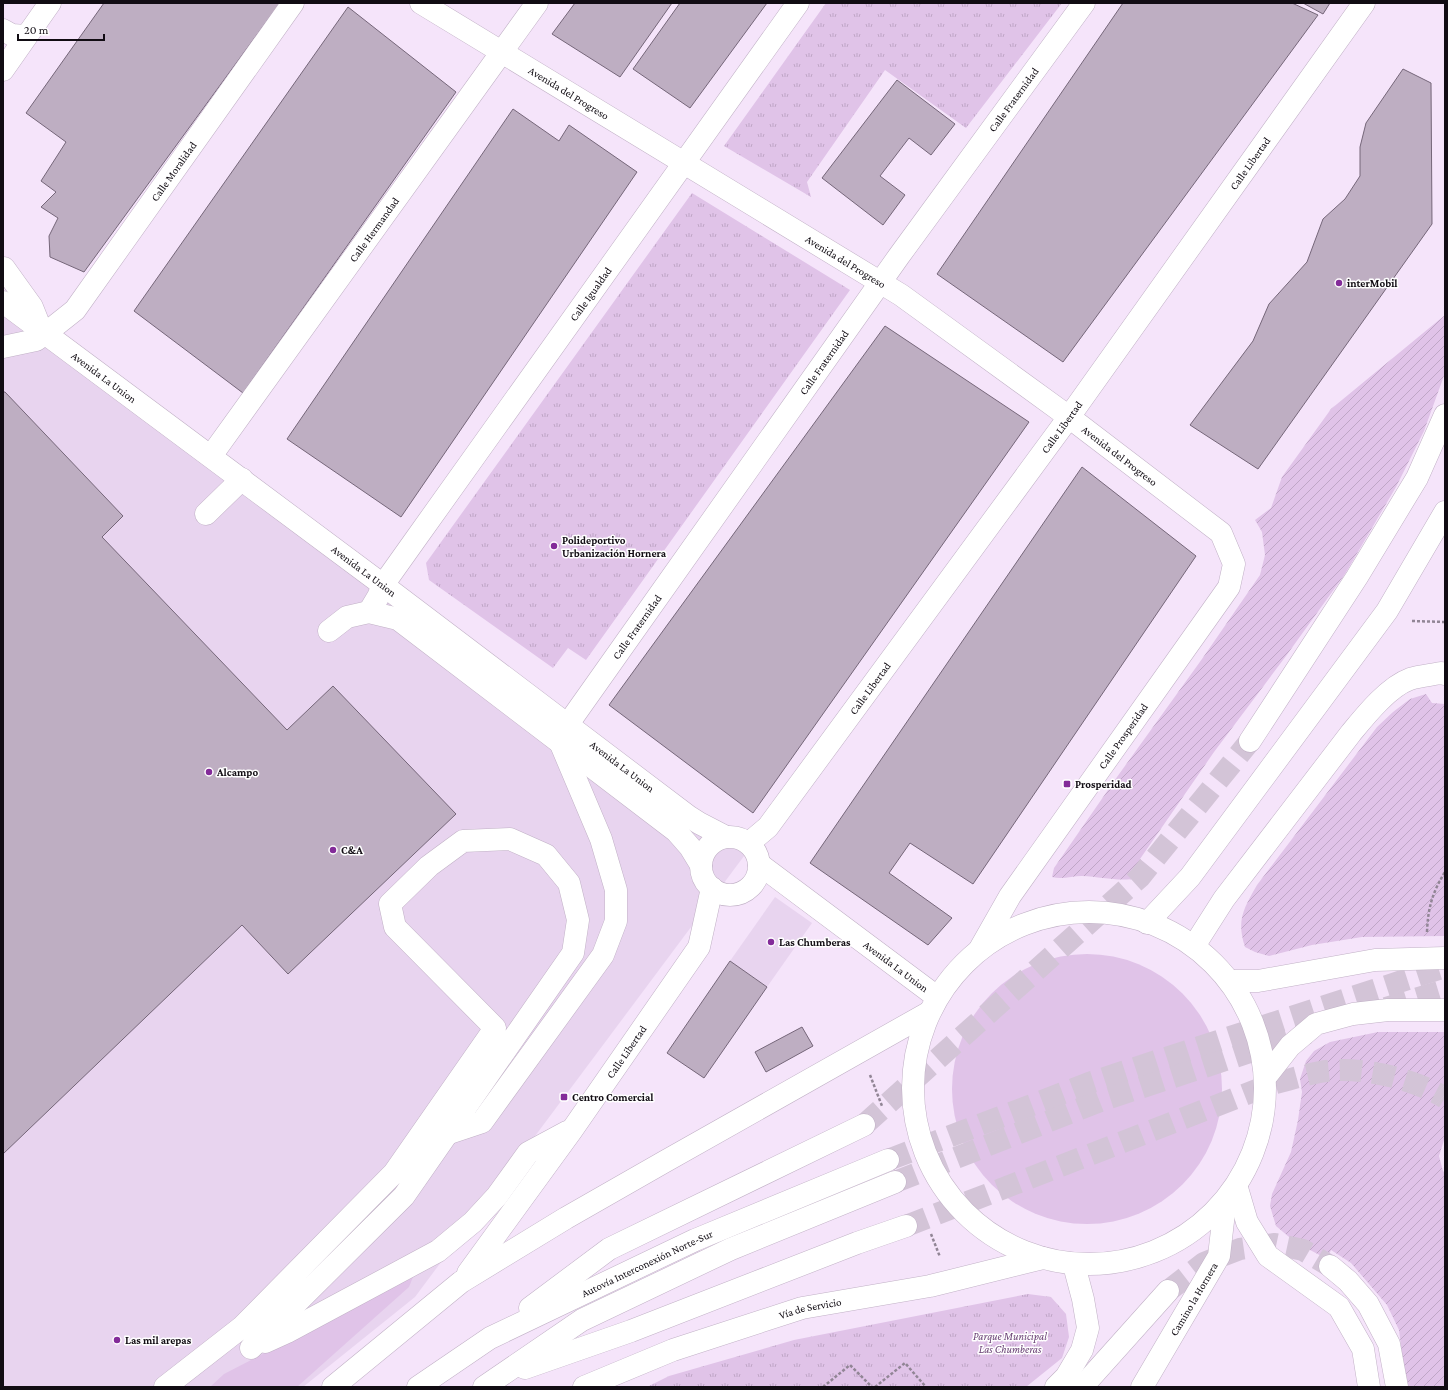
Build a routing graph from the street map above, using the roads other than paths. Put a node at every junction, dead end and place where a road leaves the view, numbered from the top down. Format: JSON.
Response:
{"nodes":[{"id":1,"x":50,"y":3,"type":"edge"},
{"id":2,"x":293,"y":3,"type":"edge"},
{"id":3,"x":421,"y":3,"type":"edge"},
{"id":4,"x":537,"y":3,"type":"edge"},
{"id":5,"x":798,"y":3,"type":"edge"},
{"id":6,"x":1084,"y":3,"type":"edge"},
{"id":7,"x":1364,"y":3,"type":"edge"},
{"id":8,"x":3,"y":30,"type":"edge"},
{"id":9,"x":26,"y":36,"type":"junction"},
{"id":10,"x":501,"y":52,"type":"junction"},
{"id":11,"x":3,"y":70,"type":"edge"},
{"id":12,"x":683,"y":163,"type":"junction"},
{"id":13,"x":3,"y":267,"type":"edge"},
{"id":14,"x":881,"y":283,"type":"junction"},
{"id":15,"x":3,"y":302,"type":"edge"},
{"id":16,"x":44,"y":331,"type":"junction"},
{"id":17,"x":3,"y":347,"type":"edge"},
{"id":18,"x":1445,"y":415,"type":"edge"},
{"id":19,"x":1069,"y":417,"type":"junction"},
{"id":20,"x":210,"y":456,"type":"junction"},
{"id":21,"x":242,"y":479,"type":"junction"},
{"id":22,"x":1445,"y":512,"type":"edge"},
{"id":23,"x":206,"y":514,"type":"dead end"},
{"id":24,"x":1234,"y":564,"type":"joint"},
{"id":25,"x":383,"y":585,"type":"junction"},
{"id":26,"x":369,"y":612,"type":"junction"},
{"id":27,"x":329,"y":631,"type":"dead end"},
{"id":28,"x":1445,"y":674,"type":"edge"},
{"id":29,"x":564,"y":733,"type":"junction"},
{"id":30,"x":1250,"y":741,"type":"tunnel mouth"},
{"id":31,"x":726,"y":837,"type":"junction"},
{"id":32,"x":749,"y":843,"type":"junction"},
{"id":33,"x":759,"y":864,"type":"junction"},
{"id":34,"x":701,"y":865,"type":"junction"},
{"id":35,"x":712,"y":888,"type":"junction"},
{"id":36,"x":1147,"y":923,"type":"junction"},
{"id":37,"x":1194,"y":946,"type":"junction"},
{"id":38,"x":981,"y":947,"type":"junction"},
{"id":39,"x":1445,"y":958,"type":"edge"},
{"id":40,"x":1231,"y":981,"type":"junction"},
{"id":41,"x":933,"y":1005,"type":"junction"},
{"id":42,"x":1445,"y":1010,"type":"edge"},
{"id":43,"x":1268,"y":1074,"type":"junction"},
{"id":44,"x":864,"y":1125,"type":"tunnel mouth"},
{"id":45,"x":572,"y":1130,"type":"junction"},
{"id":46,"x":446,"y":1134,"type":"junction"},
{"id":47,"x":888,"y":1160,"type":"tunnel mouth"},
{"id":48,"x":895,"y":1182,"type":"tunnel mouth"},
{"id":49,"x":1231,"y":1196,"type":"junction"},
{"id":50,"x":906,"y":1226,"type":"tunnel mouth"},
{"id":51,"x":1043,"y":1258,"type":"junction"},
{"id":52,"x":1074,"y":1265,"type":"junction"},
{"id":53,"x":1330,"y":1266,"type":"tunnel mouth"},
{"id":54,"x":461,"y":1282,"type":"junction"},
{"id":55,"x":1168,"y":1291,"type":"tunnel mouth"},
{"id":56,"x":490,"y":1338,"type":"junction"},
{"id":57,"x":490,"y":1383,"type":"edge"},
{"id":58,"x":165,"y":1387,"type":"edge"},
{"id":59,"x":333,"y":1387,"type":"edge"},
{"id":60,"x":418,"y":1387,"type":"edge"},
{"id":61,"x":584,"y":1387,"type":"edge"},
{"id":62,"x":1056,"y":1387,"type":"edge"},
{"id":63,"x":1082,"y":1387,"type":"edge"},
{"id":64,"x":1142,"y":1387,"type":"edge"},
{"id":65,"x":1369,"y":1387,"type":"edge"},
{"id":66,"x":1397,"y":1387,"type":"edge"}],
"edges":[{"from":1,"to":9,"type":"main road"},
{"from":2,"to":16,"type":"main road","name":"Calle Moralidad"},
{"from":3,"to":10,"type":"main road","name":"Avenida del Progreso"},
{"from":4,"to":10,"type":"main road","name":"Calle Hermandad"},
{"from":5,"to":12,"type":"main road","name":"Calle Igualdad"},
{"from":6,"to":14,"type":"main road","name":"Calle Fraternidad"},
{"from":7,"to":19,"type":"main road","name":"Calle Libertad"},
{"from":8,"to":9,"type":"main road"},
{"from":9,"to":11,"type":"main road"},
{"from":10,"to":12,"type":"main road","name":"Avenida del Progreso"},
{"from":10,"to":20,"type":"main road","name":"Calle Hermandad"},
{"from":12,"to":14,"type":"main road","name":"Avenida del Progreso"},
{"from":12,"to":25,"type":"main road","name":"Calle Igualdad"},
{"from":13,"to":16,"type":"main road"},
{"from":14,"to":19,"type":"main road","name":"Avenida del Progreso"},
{"from":14,"to":29,"type":"main road","name":"Calle Fraternidad"},
{"from":15,"to":16,"type":"main road","name":"Avenida La Union"},
{"from":16,"to":17,"type":"main road","name":"Calle Moralidad"},
{"from":16,"to":20,"type":"main road","name":"Avenida La Union"},
{"from":18,"to":30,"type":"main road"},
{"from":19,"to":24,"type":"main road","name":"Avenida del Progreso"},
{"from":19,"to":32,"type":"main road","name":"Calle Libertad"},
{"from":20,"to":21,"type":"main road","name":"Avenida La Union"},
{"from":21,"to":23,"type":"main road"},
{"from":21,"to":25,"type":"main road","name":"Avenida La Union"},
{"from":22,"to":36,"type":"main road"},
{"from":24,"to":38,"type":"main road","name":"Calle Prosperidad"},
{"from":25,"to":26,"type":"main road","name":"Calle Igualdad"},
{"from":25,"to":29,"type":"main road","name":"Avenida La Union"},
{"from":26,"to":27,"type":"main road"},
{"from":26,"to":29,"type":"main road"},
{"from":28,"to":37,"type":"main road"},
{"from":29,"to":31,"type":"main road","name":"Avenida La Union"},
{"from":29,"to":34,"type":"main road"},
{"from":29,"to":46,"type":"main road"},
{"from":31,"to":32,"type":"main road"},
{"from":31,"to":34,"type":"main road"},
{"from":32,"to":33,"type":"main road"},
{"from":33,"to":35,"type":"main road"},
{"from":33,"to":41,"type":"main road","name":"Avenida La Union"},
{"from":34,"to":35,"type":"main road"},
{"from":35,"to":45,"type":"main road","name":"Calle Libertad"},
{"from":36,"to":37,"type":"main road"},
{"from":36,"to":38,"type":"main road"},
{"from":37,"to":40,"type":"main road"},
{"from":38,"to":41,"type":"main road"},
{"from":39,"to":40,"type":"main road"},
{"from":40,"to":43,"type":"main road"},
{"from":41,"to":51,"type":"main road"},
{"from":41,"to":54,"type":"main road"},
{"from":42,"to":43,"type":"main road"},
{"from":43,"to":49,"type":"main road"},
{"from":44,"to":56,"type":"main road"},
{"from":45,"to":46,"type":"main road"},
{"from":45,"to":54,"type":"main road","name":"Calle Libertad"},
{"from":46,"to":58,"type":"main road"},
{"from":47,"to":56,"type":"main road","name":"Autovía Interconexión Norte-Sur"},
{"from":48,"to":57,"type":"main road","name":"Autovía Interconexión Norte-Sur"},
{"from":49,"to":52,"type":"main road"},
{"from":49,"to":64,"type":"main road","name":"Camino la Hornera"},
{"from":49,"to":65,"type":"main road"},
{"from":50,"to":57,"type":"main road"},
{"from":51,"to":52,"type":"main road"},
{"from":51,"to":61,"type":"main road","name":"Vía de Servicio"},
{"from":52,"to":62,"type":"main road"},
{"from":53,"to":66,"type":"main road"},
{"from":54,"to":59,"type":"main road"},
{"from":55,"to":63,"type":"main road"},
{"from":56,"to":60,"type":"main road","name":"Autovía Interconexión Norte-Sur"}]}
